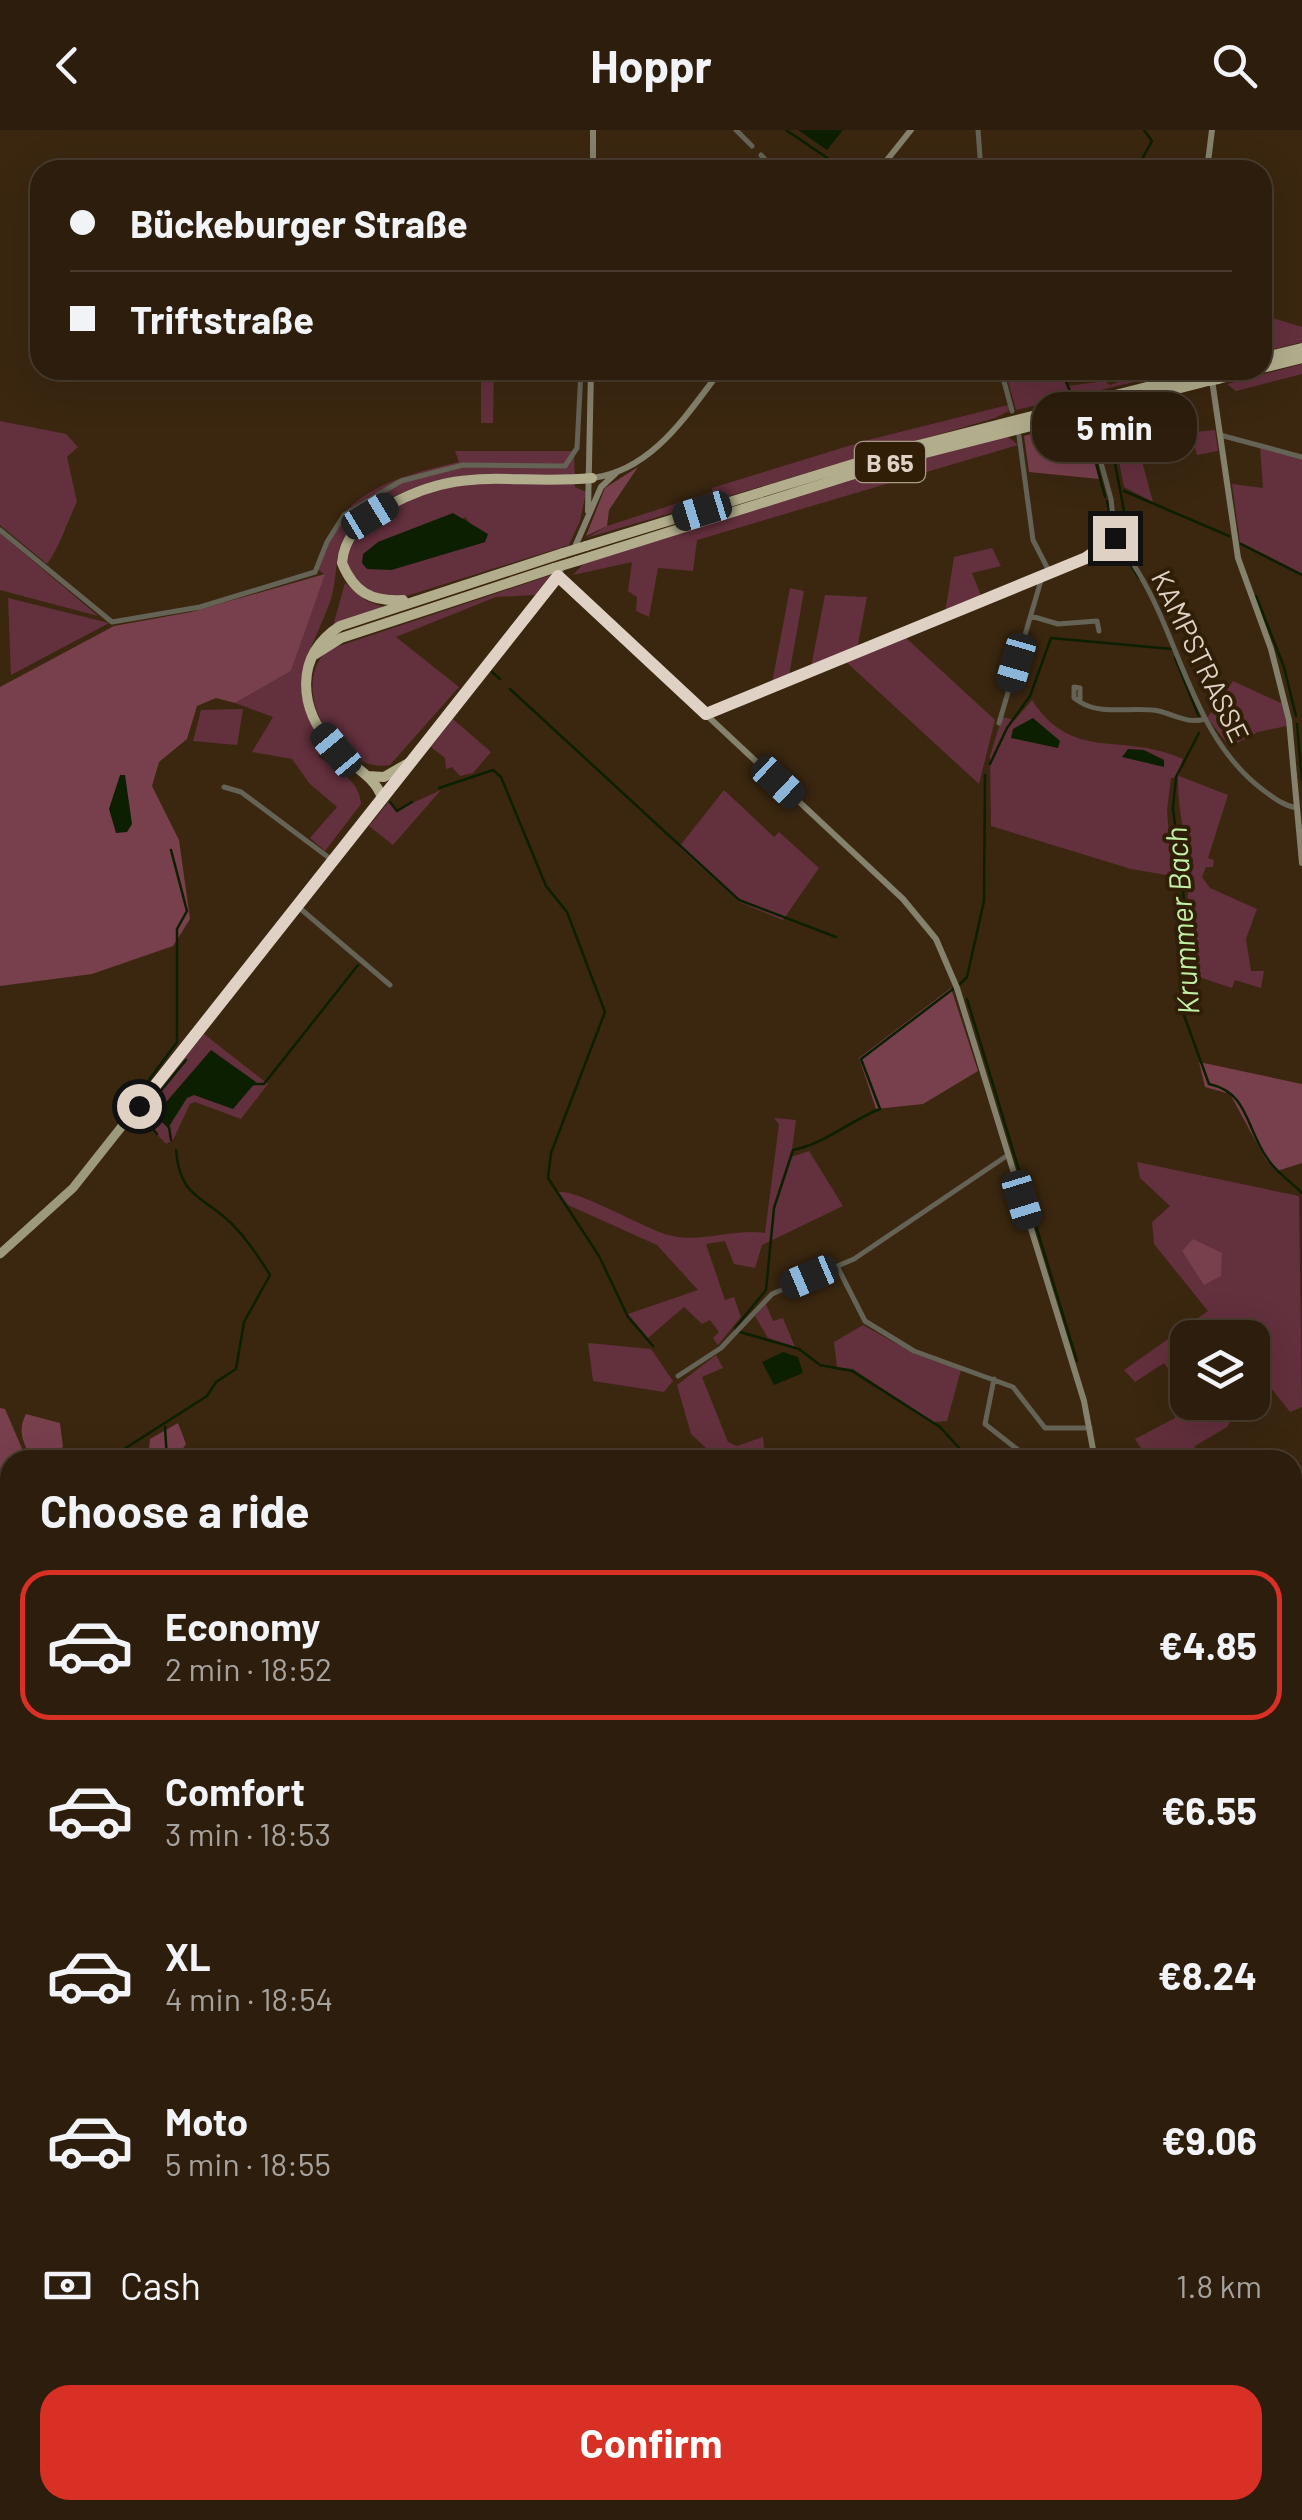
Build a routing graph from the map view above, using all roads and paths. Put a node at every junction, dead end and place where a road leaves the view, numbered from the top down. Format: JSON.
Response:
{"nodes":[{"id":1,"x":593,"y":130,"type":"edge"},
{"id":2,"x":736,"y":130,"type":"edge"},
{"id":3,"x":911,"y":130,"type":"edge"},
{"id":4,"x":978,"y":130,"type":"edge"},
{"id":5,"x":1212,"y":130,"type":"edge"},
{"id":6,"x":752,"y":146,"type":"dead end"},
{"id":7,"x":760,"y":155,"type":"dead end"},
{"id":8,"x":593,"y":160,"type":"edge"},
{"id":9,"x":765,"y":160,"type":"edge"},
{"id":10,"x":887,"y":160,"type":"edge"},
{"id":11,"x":980,"y":160,"type":"edge"},
{"id":12,"x":1208,"y":160,"type":"edge"},
{"id":13,"x":1302,"y":348,"type":"edge"},
{"id":14,"x":1272,"y":356,"type":"edge"},
{"id":15,"x":1302,"y":358,"type":"edge"},
{"id":16,"x":1272,"y":366,"type":"edge"},
{"id":17,"x":580,"y":380,"type":"edge"},
{"id":18,"x":592,"y":380,"type":"edge"},
{"id":19,"x":714,"y":380,"type":"edge"},
{"id":20,"x":1004,"y":380,"type":"edge"},
{"id":21,"x":1190,"y":380,"type":"edge"},
{"id":22,"x":1193,"y":380,"type":"edge"},
{"id":23,"x":1212,"y":380,"type":"edge"},
{"id":24,"x":1012,"y":412,"type":"dead end"},
{"id":25,"x":1092,"y":434,"type":"dead end"},
{"id":26,"x":1220,"y":435,"type":"junction"},
{"id":27,"x":1018,"y":436,"type":"dead end"},
{"id":28,"x":1302,"y":457,"type":"edge"},
{"id":29,"x":616,"y":473,"type":"junction"},
{"id":30,"x":592,"y":478,"type":"junction"},
{"id":31,"x":586,"y":522,"type":"junction"},
{"id":32,"x":0,"y":530,"type":"edge"},
{"id":33,"x":1115,"y":538,"type":"junction"},
{"id":34,"x":556,"y":572,"type":"junction"},
{"id":35,"x":1050,"y":573,"type":"junction"},
{"id":36,"x":1042,"y":576,"type":"junction"},
{"id":37,"x":438,"y":592,"type":"junction"},
{"id":38,"x":1031,"y":616,"type":"junction"},
{"id":39,"x":1098,"y":631,"type":"dead end"},
{"id":40,"x":309,"y":659,"type":"junction"},
{"id":41,"x":1080,"y":702,"type":"dead end"},
{"id":42,"x":706,"y":714,"type":"junction"},
{"id":43,"x":1205,"y":719,"type":"junction"},
{"id":44,"x":998,"y":722,"type":"dead end"},
{"id":45,"x":412,"y":761,"type":"junction"},
{"id":46,"x":366,"y":776,"type":"junction"},
{"id":47,"x":228,"y":787,"type":"dead end"},
{"id":48,"x":382,"y":798,"type":"junction"},
{"id":49,"x":1297,"y":808,"type":"junction"},
{"id":50,"x":332,"y":860,"type":"junction"},
{"id":51,"x":1302,"y":863,"type":"edge"},
{"id":52,"x":296,"y":905,"type":"junction"},
{"id":53,"x":390,"y":986,"type":"dead end"},
{"id":54,"x":1008,"y":1155,"type":"junction"},
{"id":55,"x":0,"y":1254,"type":"edge"},
{"id":56,"x":837,"y":1266,"type":"junction"},
{"id":57,"x":678,"y":1376,"type":"dead end"},
{"id":58,"x":994,"y":1379,"type":"junction"},
{"id":59,"x":1090,"y":1428,"type":"junction"},
{"id":60,"x":1018,"y":1450,"type":"edge"},
{"id":61,"x":1093,"y":1450,"type":"edge"}],
"edges":[{"from":1,"to":8,"type":"street"},
{"from":2,"to":6,"type":"street"},
{"from":3,"to":10,"type":"street"},
{"from":4,"to":11,"type":"street"},
{"from":5,"to":12,"type":"street"},
{"from":7,"to":9,"type":"street"},
{"from":13,"to":14,"type":"highway"},
{"from":15,"to":16,"type":"highway"},
{"from":17,"to":32,"type":"street"},
{"from":18,"to":30,"type":"street"},
{"from":19,"to":29,"type":"street"},
{"from":20,"to":24,"type":"street"},
{"from":21,"to":37,"type":"highway","number":"B 65","bridge":true},
{"from":22,"to":34,"type":"highway","number":"B 65","bridge":true},
{"from":23,"to":26,"type":"street"},
{"from":25,"to":33,"type":"street","name":"KAMPSTRASSE"},
{"from":26,"to":28,"type":"street"},
{"from":26,"to":49,"type":"street"},
{"from":27,"to":35,"type":"street"},
{"from":29,"to":30,"type":"street"},
{"from":29,"to":31,"type":"street"},
{"from":30,"to":31,"type":"street"},
{"from":30,"to":37,"type":"highway"},
{"from":31,"to":34,"type":"street"},
{"from":33,"to":35,"type":"street"},
{"from":33,"to":43,"type":"street","name":"KAMPSTRASSE"},
{"from":34,"to":40,"type":"highway","number":"B 65"},
{"from":34,"to":42,"type":"street"},
{"from":34,"to":45,"type":"street"},
{"from":35,"to":36,"type":"street"},
{"from":36,"to":38,"type":"street"},
{"from":36,"to":42,"type":"street"},
{"from":37,"to":40,"type":"highway","number":"B 65"},
{"from":38,"to":39,"type":"street"},
{"from":38,"to":44,"type":"street"},
{"from":40,"to":46,"type":"highway"},
{"from":41,"to":43,"type":"street"},
{"from":42,"to":54,"type":"street"},
{"from":43,"to":49,"type":"street","name":"KAMPSTRASSE"},
{"from":45,"to":46,"type":"highway"},
{"from":45,"to":48,"type":"street"},
{"from":46,"to":48,"type":"highway"},
{"from":47,"to":50,"type":"street"},
{"from":48,"to":50,"type":"main road"},
{"from":49,"to":51,"type":"street"},
{"from":50,"to":52,"type":"main road"},
{"from":52,"to":53,"type":"street"},
{"from":52,"to":55,"type":"main road"},
{"from":54,"to":56,"type":"street"},
{"from":54,"to":59,"type":"street"},
{"from":56,"to":57,"type":"street"},
{"from":56,"to":58,"type":"street"},
{"from":58,"to":59,"type":"street"},
{"from":58,"to":60,"type":"street"},
{"from":59,"to":61,"type":"street"}]}
